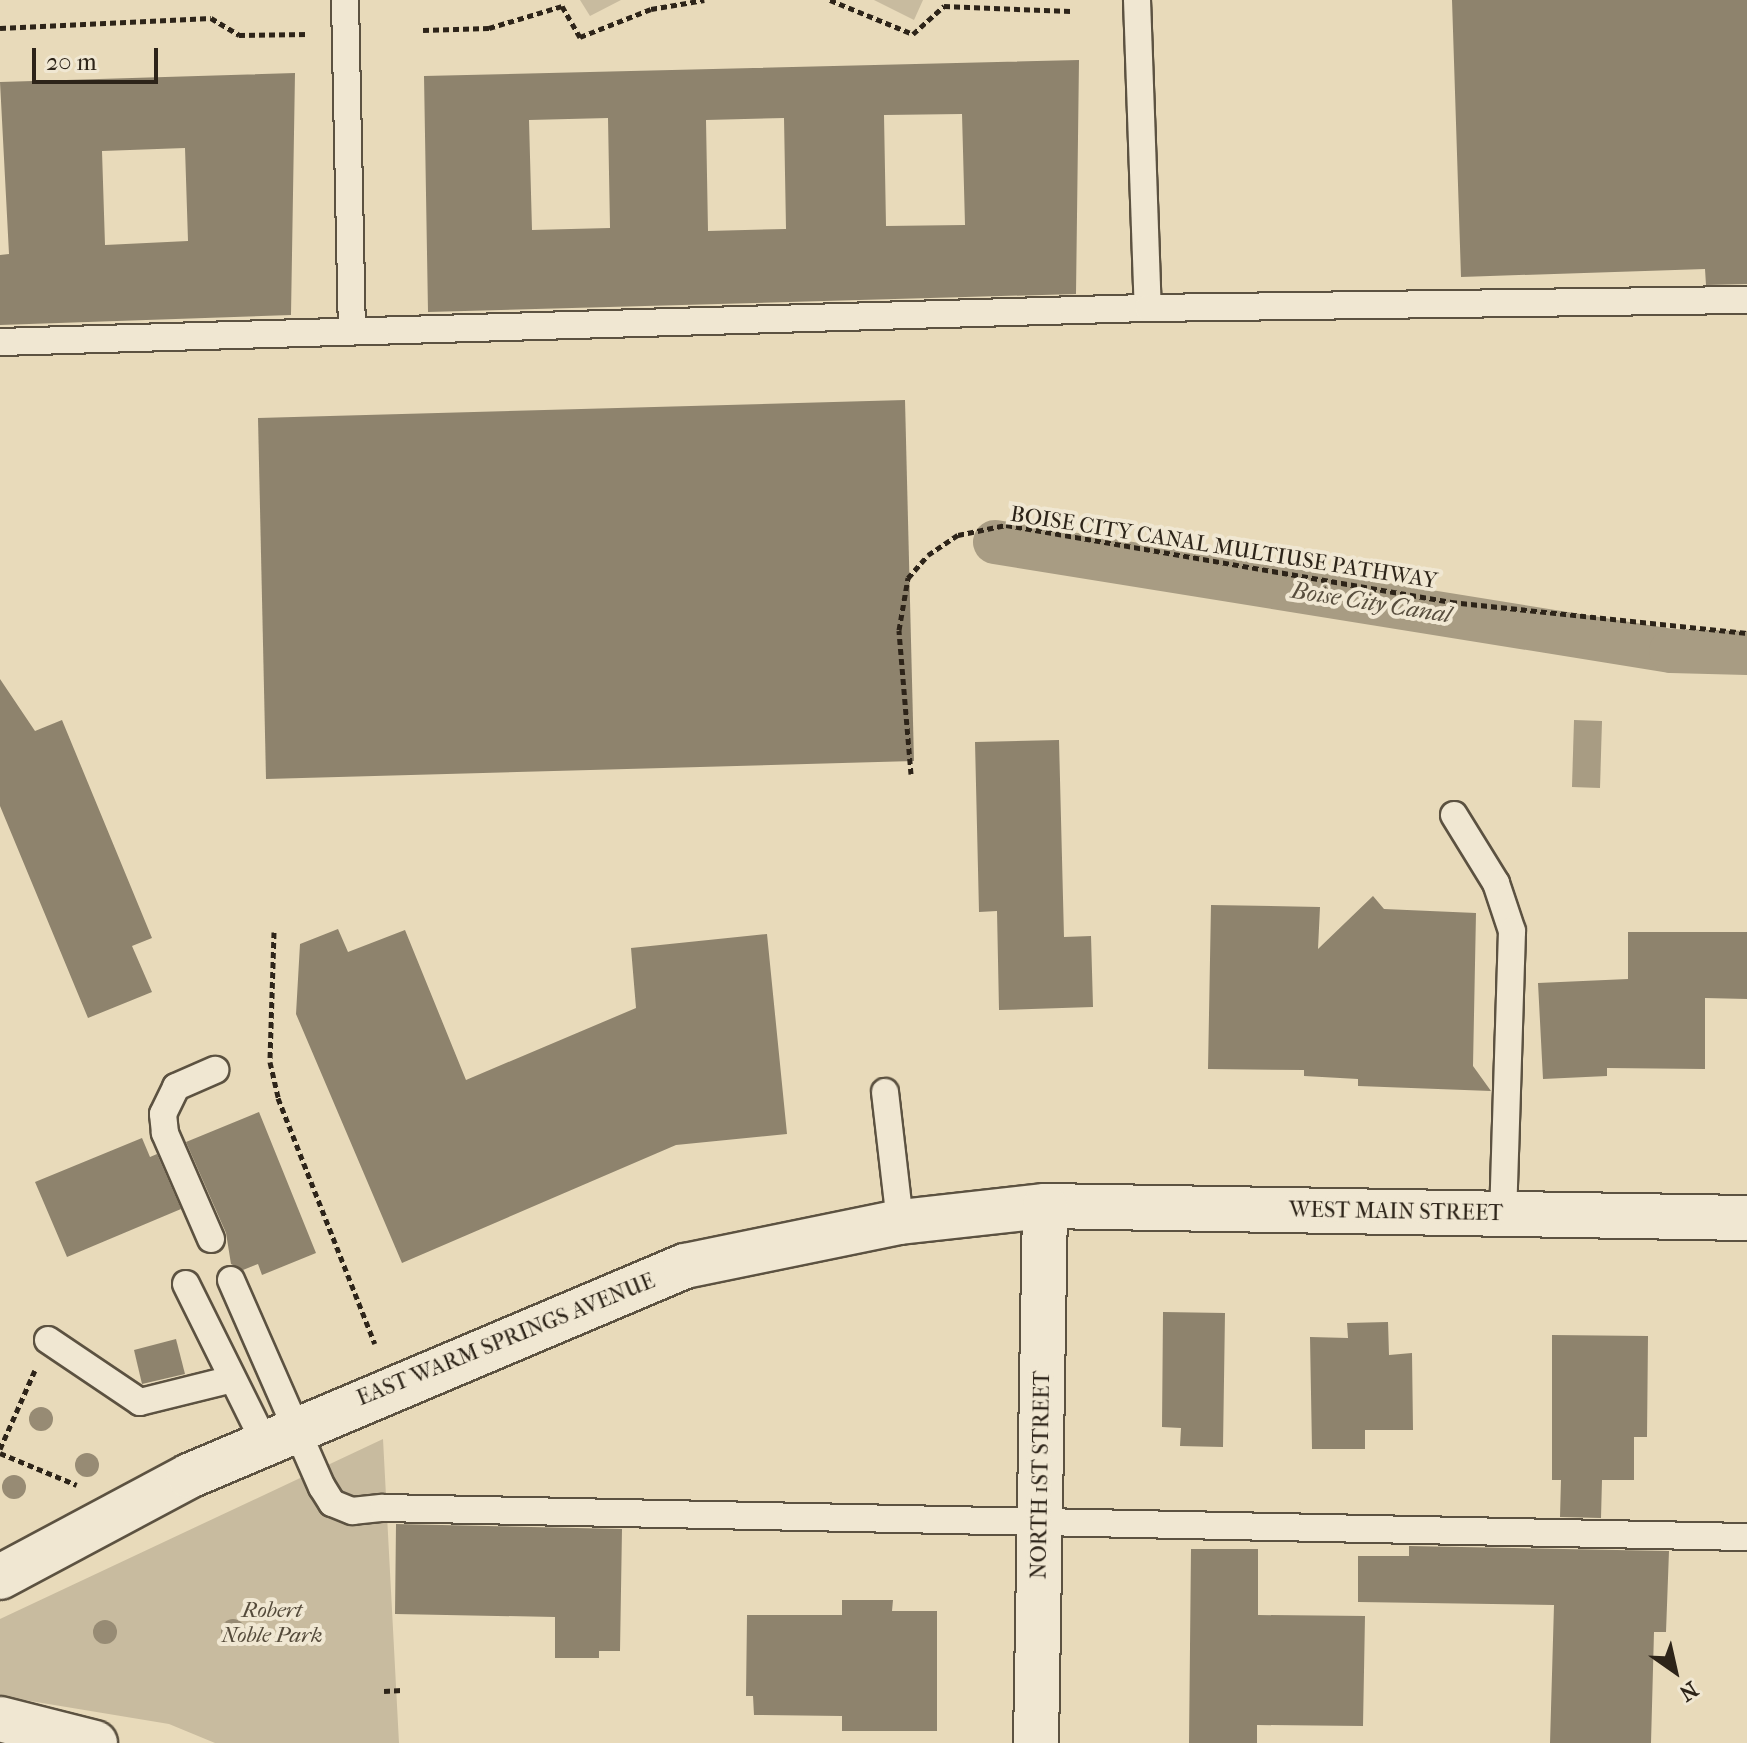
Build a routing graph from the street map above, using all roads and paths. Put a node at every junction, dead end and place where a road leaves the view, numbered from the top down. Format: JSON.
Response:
{"nodes":[{"id":1,"x":345,"y":0,"type":"edge"},
{"id":2,"x":704,"y":0,"type":"edge"},
{"id":3,"x":830,"y":0,"type":"edge"},
{"id":4,"x":1137,"y":0,"type":"edge"},
{"id":5,"x":1071,"y":11,"type":"dead end"},
{"id":6,"x":0,"y":28,"type":"edge"},
{"id":7,"x":423,"y":30,"type":"dead end"},
{"id":8,"x":308,"y":34,"type":"dead end"},
{"id":9,"x":1747,"y":300,"type":"edge"},
{"id":10,"x":1148,"y":308,"type":"junction"},
{"id":11,"x":352,"y":331,"type":"junction"},
{"id":12,"x":0,"y":342,"type":"edge"},
{"id":13,"x":1747,"y":633,"type":"edge"},
{"id":14,"x":911,"y":774,"type":"dead end"},
{"id":15,"x":1454,"y":815,"type":"dead end"},
{"id":16,"x":274,"y":932,"type":"dead end"},
{"id":17,"x":215,"y":1070,"type":"dead end"},
{"id":18,"x":885,"y":1092,"type":"dead end"},
{"id":19,"x":1045,"y":1206,"type":"junction"},
{"id":20,"x":1503,"y":1214,"type":"junction"},
{"id":21,"x":1747,"y":1218,"type":"edge"},
{"id":22,"x":900,"y":1222,"type":"junction"},
{"id":23,"x":211,"y":1239,"type":"dead end"},
{"id":24,"x":231,"y":1280,"type":"dead end"},
{"id":25,"x":186,"y":1284,"type":"dead end"},
{"id":26,"x":48,"y":1340,"type":"joint"},
{"id":27,"x":375,"y":1344,"type":"dead end"},
{"id":28,"x":232,"y":1379,"type":"junction"},
{"id":29,"x":282,"y":1435,"type":"junction"},
{"id":30,"x":0,"y":1451,"type":"edge"},
{"id":31,"x":86,"y":1489,"type":"dead end"},
{"id":32,"x":1040,"y":1522,"type":"junction"},
{"id":33,"x":1747,"y":1537,"type":"edge"},
{"id":34,"x":0,"y":1542,"type":"edge"},
{"id":35,"x":45,"y":1552,"type":"junction"},
{"id":36,"x":0,"y":1577,"type":"edge"},
{"id":37,"x":402,"y":1690,"type":"dead end"},
{"id":38,"x":384,"y":1691,"type":"dead end"},
{"id":39,"x":0,"y":1719,"type":"edge"},
{"id":40,"x":95,"y":1743,"type":"edge"},
{"id":41,"x":1036,"y":1743,"type":"edge"}],
"edges":[{"from":1,"to":11,"type":"lane"},
{"from":2,"to":7,"type":"path"},
{"from":3,"to":5,"type":"path"},
{"from":4,"to":10,"type":"lane"},
{"from":6,"to":8,"type":"path"},
{"from":9,"to":10,"type":"lane"},
{"from":10,"to":11,"type":"lane"},
{"from":11,"to":12,"type":"lane"},
{"from":13,"to":14,"type":"path","name":"BOISE CITY CANAL MULTIUSE PATHWAY"},
{"from":15,"to":20,"type":"lane"},
{"from":16,"to":27,"type":"path"},
{"from":17,"to":23,"type":"lane"},
{"from":18,"to":22,"type":"lane"},
{"from":19,"to":20,"type":"main road","name":"WEST MAIN STREET"},
{"from":19,"to":22,"type":"main road","name":"EAST WARM SPRINGS AVENUE"},
{"from":19,"to":32,"type":"main road","name":"NORTH 1ST STREET"},
{"from":20,"to":21,"type":"main road","name":"WEST MAIN STREET"},
{"from":22,"to":29,"type":"main road","name":"EAST WARM SPRINGS AVENUE"},
{"from":24,"to":29,"type":"lane"},
{"from":25,"to":28,"type":"lane"},
{"from":26,"to":28,"type":"lane"},
{"from":26,"to":30,"type":"path"},
{"from":28,"to":29,"type":"lane"},
{"from":29,"to":32,"type":"lane"},
{"from":29,"to":35,"type":"main road","name":"EAST WARM SPRINGS AVENUE"},
{"from":30,"to":31,"type":"path"},
{"from":32,"to":33,"type":"lane"},
{"from":32,"to":41,"type":"main road","name":"NORTH 1ST STREET"},
{"from":34,"to":35,"type":"main road"},
{"from":35,"to":36,"type":"main road","name":"EAST WARM SPRINGS AVENUE"},
{"from":37,"to":38,"type":"path"},
{"from":39,"to":40,"type":"main road"}]}
